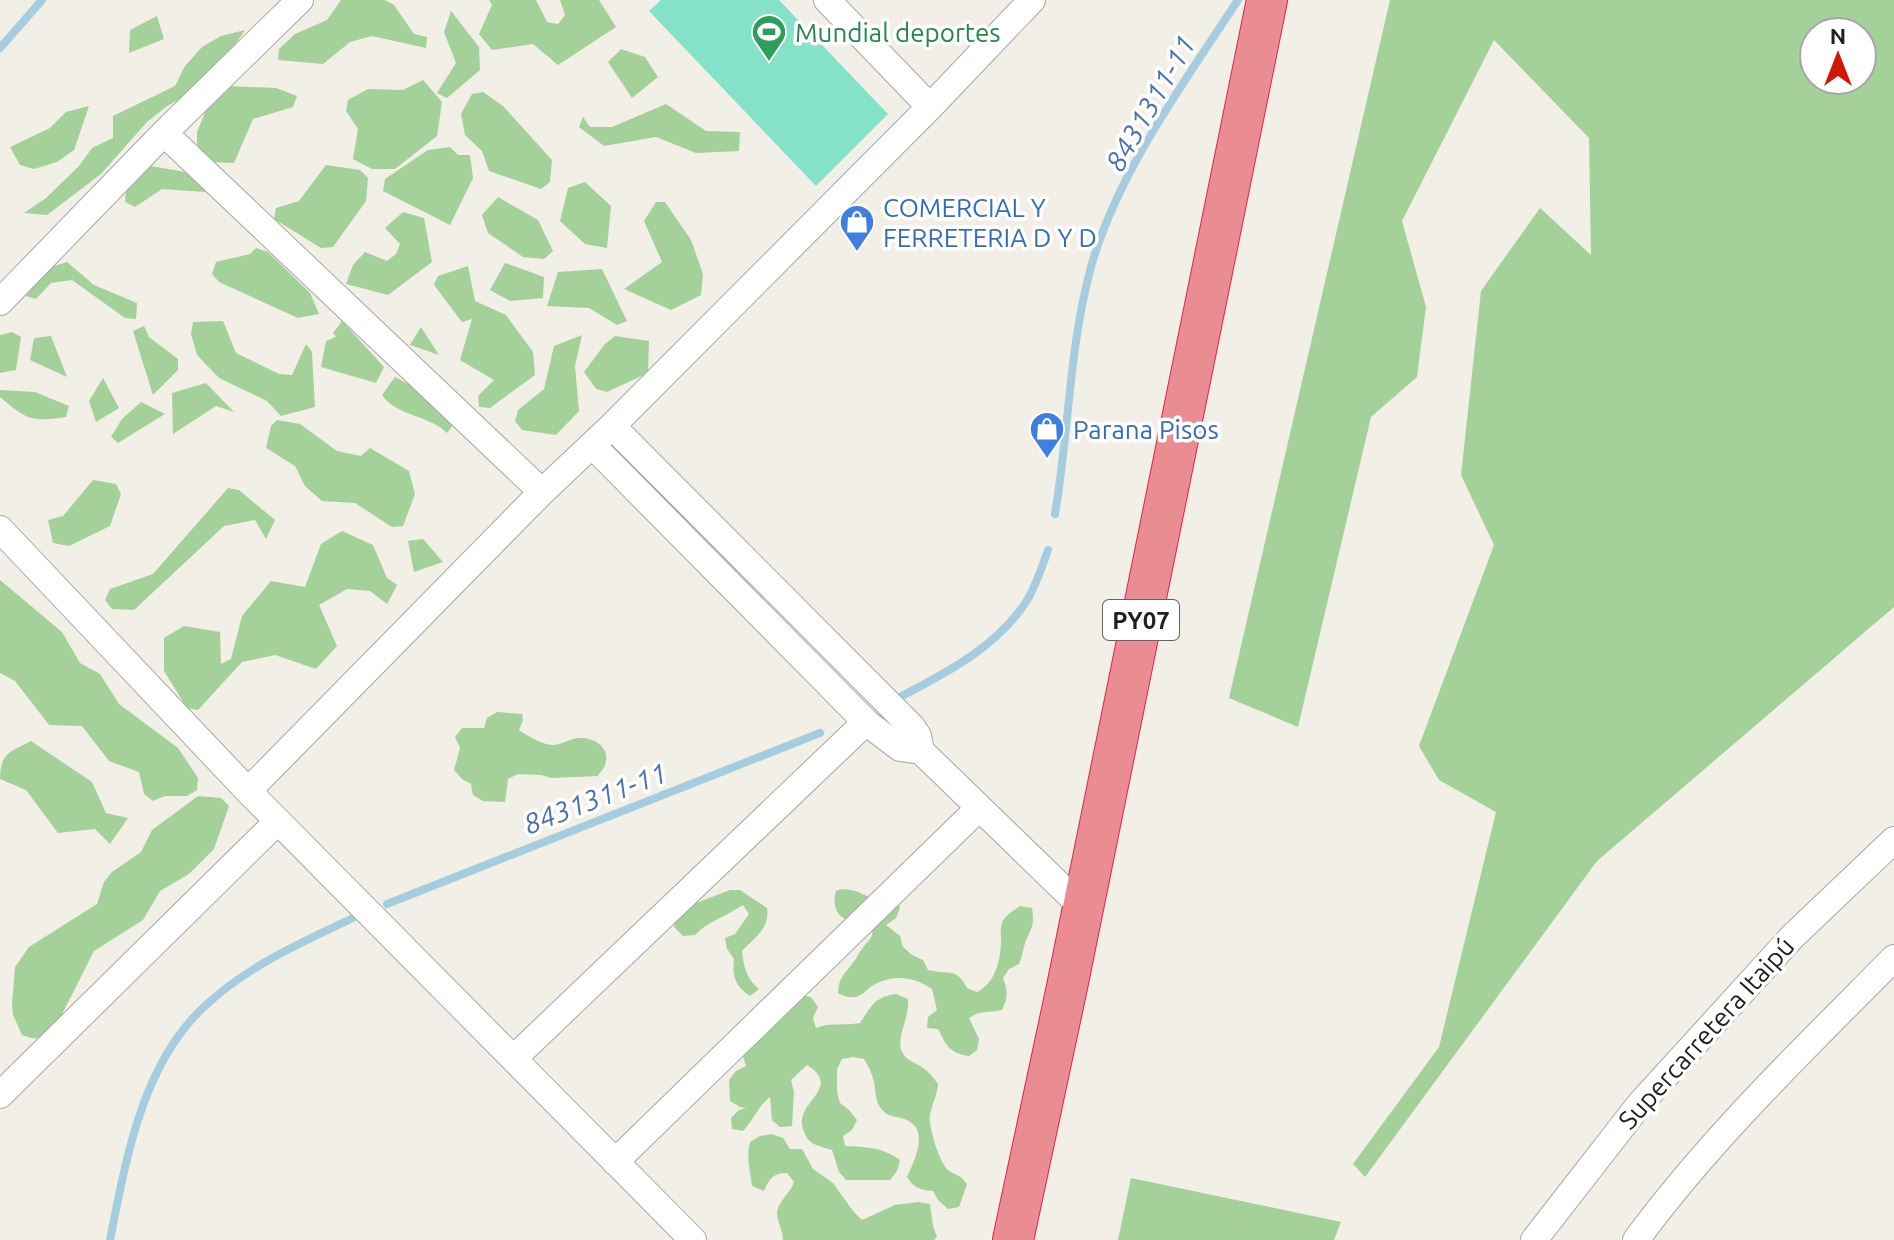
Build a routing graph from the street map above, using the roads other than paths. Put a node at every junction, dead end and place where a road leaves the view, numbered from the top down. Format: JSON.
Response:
{"nodes":[{"id":1,"x":300,"y":0,"type":"edge"},
{"id":2,"x":827,"y":0,"type":"edge"},
{"id":3,"x":1032,"y":0,"type":"edge"},
{"id":4,"x":1267,"y":0,"type":"edge"},
{"id":5,"x":930,"y":107,"type":"junction"},
{"id":6,"x":164,"y":133,"type":"junction"},
{"id":7,"x":0,"y":302,"type":"edge"},
{"id":8,"x":612,"y":426,"type":"junction"},
{"id":9,"x":592,"y":445,"type":"junction"},
{"id":10,"x":542,"y":492,"type":"junction"},
{"id":11,"x":0,"y":529,"type":"edge"},
{"id":12,"x":866,"y":722,"type":"junction"},
{"id":13,"x":921,"y":751,"type":"junction"},
{"id":14,"x":248,"y":791,"type":"junction"},
{"id":15,"x":979,"y":808,"type":"junction"},
{"id":16,"x":278,"y":821,"type":"junction"},
{"id":17,"x":1894,"y":840,"type":"edge"},
{"id":18,"x":1083,"y":908,"type":"junction"},
{"id":19,"x":1894,"y":958,"type":"edge"},
{"id":20,"x":514,"y":1058,"type":"junction"},
{"id":21,"x":0,"y":1095,"type":"edge"},
{"id":22,"x":615,"y":1162,"type":"junction"},
{"id":23,"x":693,"y":1240,"type":"edge"},
{"id":24,"x":1013,"y":1240,"type":"edge"},
{"id":25,"x":1534,"y":1240,"type":"edge"},
{"id":26,"x":1636,"y":1240,"type":"edge"}],
"edges":[{"from":1,"to":6,"type":"street"},
{"from":2,"to":5,"type":"street"},
{"from":3,"to":5,"type":"street"},
{"from":4,"to":18,"type":"highway","number":"PY07"},
{"from":5,"to":8,"type":"street"},
{"from":6,"to":7,"type":"street"},
{"from":6,"to":10,"type":"street"},
{"from":8,"to":9,"type":"street"},
{"from":8,"to":13,"type":"street"},
{"from":9,"to":10,"type":"street"},
{"from":9,"to":12,"type":"street"},
{"from":10,"to":14,"type":"street"},
{"from":11,"to":14,"type":"street"},
{"from":12,"to":13,"type":"street"},
{"from":12,"to":20,"type":"street"},
{"from":13,"to":15,"type":"street"},
{"from":14,"to":16,"type":"street"},
{"from":15,"to":18,"type":"street"},
{"from":15,"to":22,"type":"street"},
{"from":16,"to":20,"type":"street"},
{"from":16,"to":21,"type":"street"},
{"from":17,"to":25,"type":"street","name":"Supercarretera Itaipú"},
{"from":18,"to":24,"type":"highway","number":"PY07"},
{"from":19,"to":26,"type":"street"},
{"from":20,"to":22,"type":"street"},
{"from":22,"to":23,"type":"street"}]}
